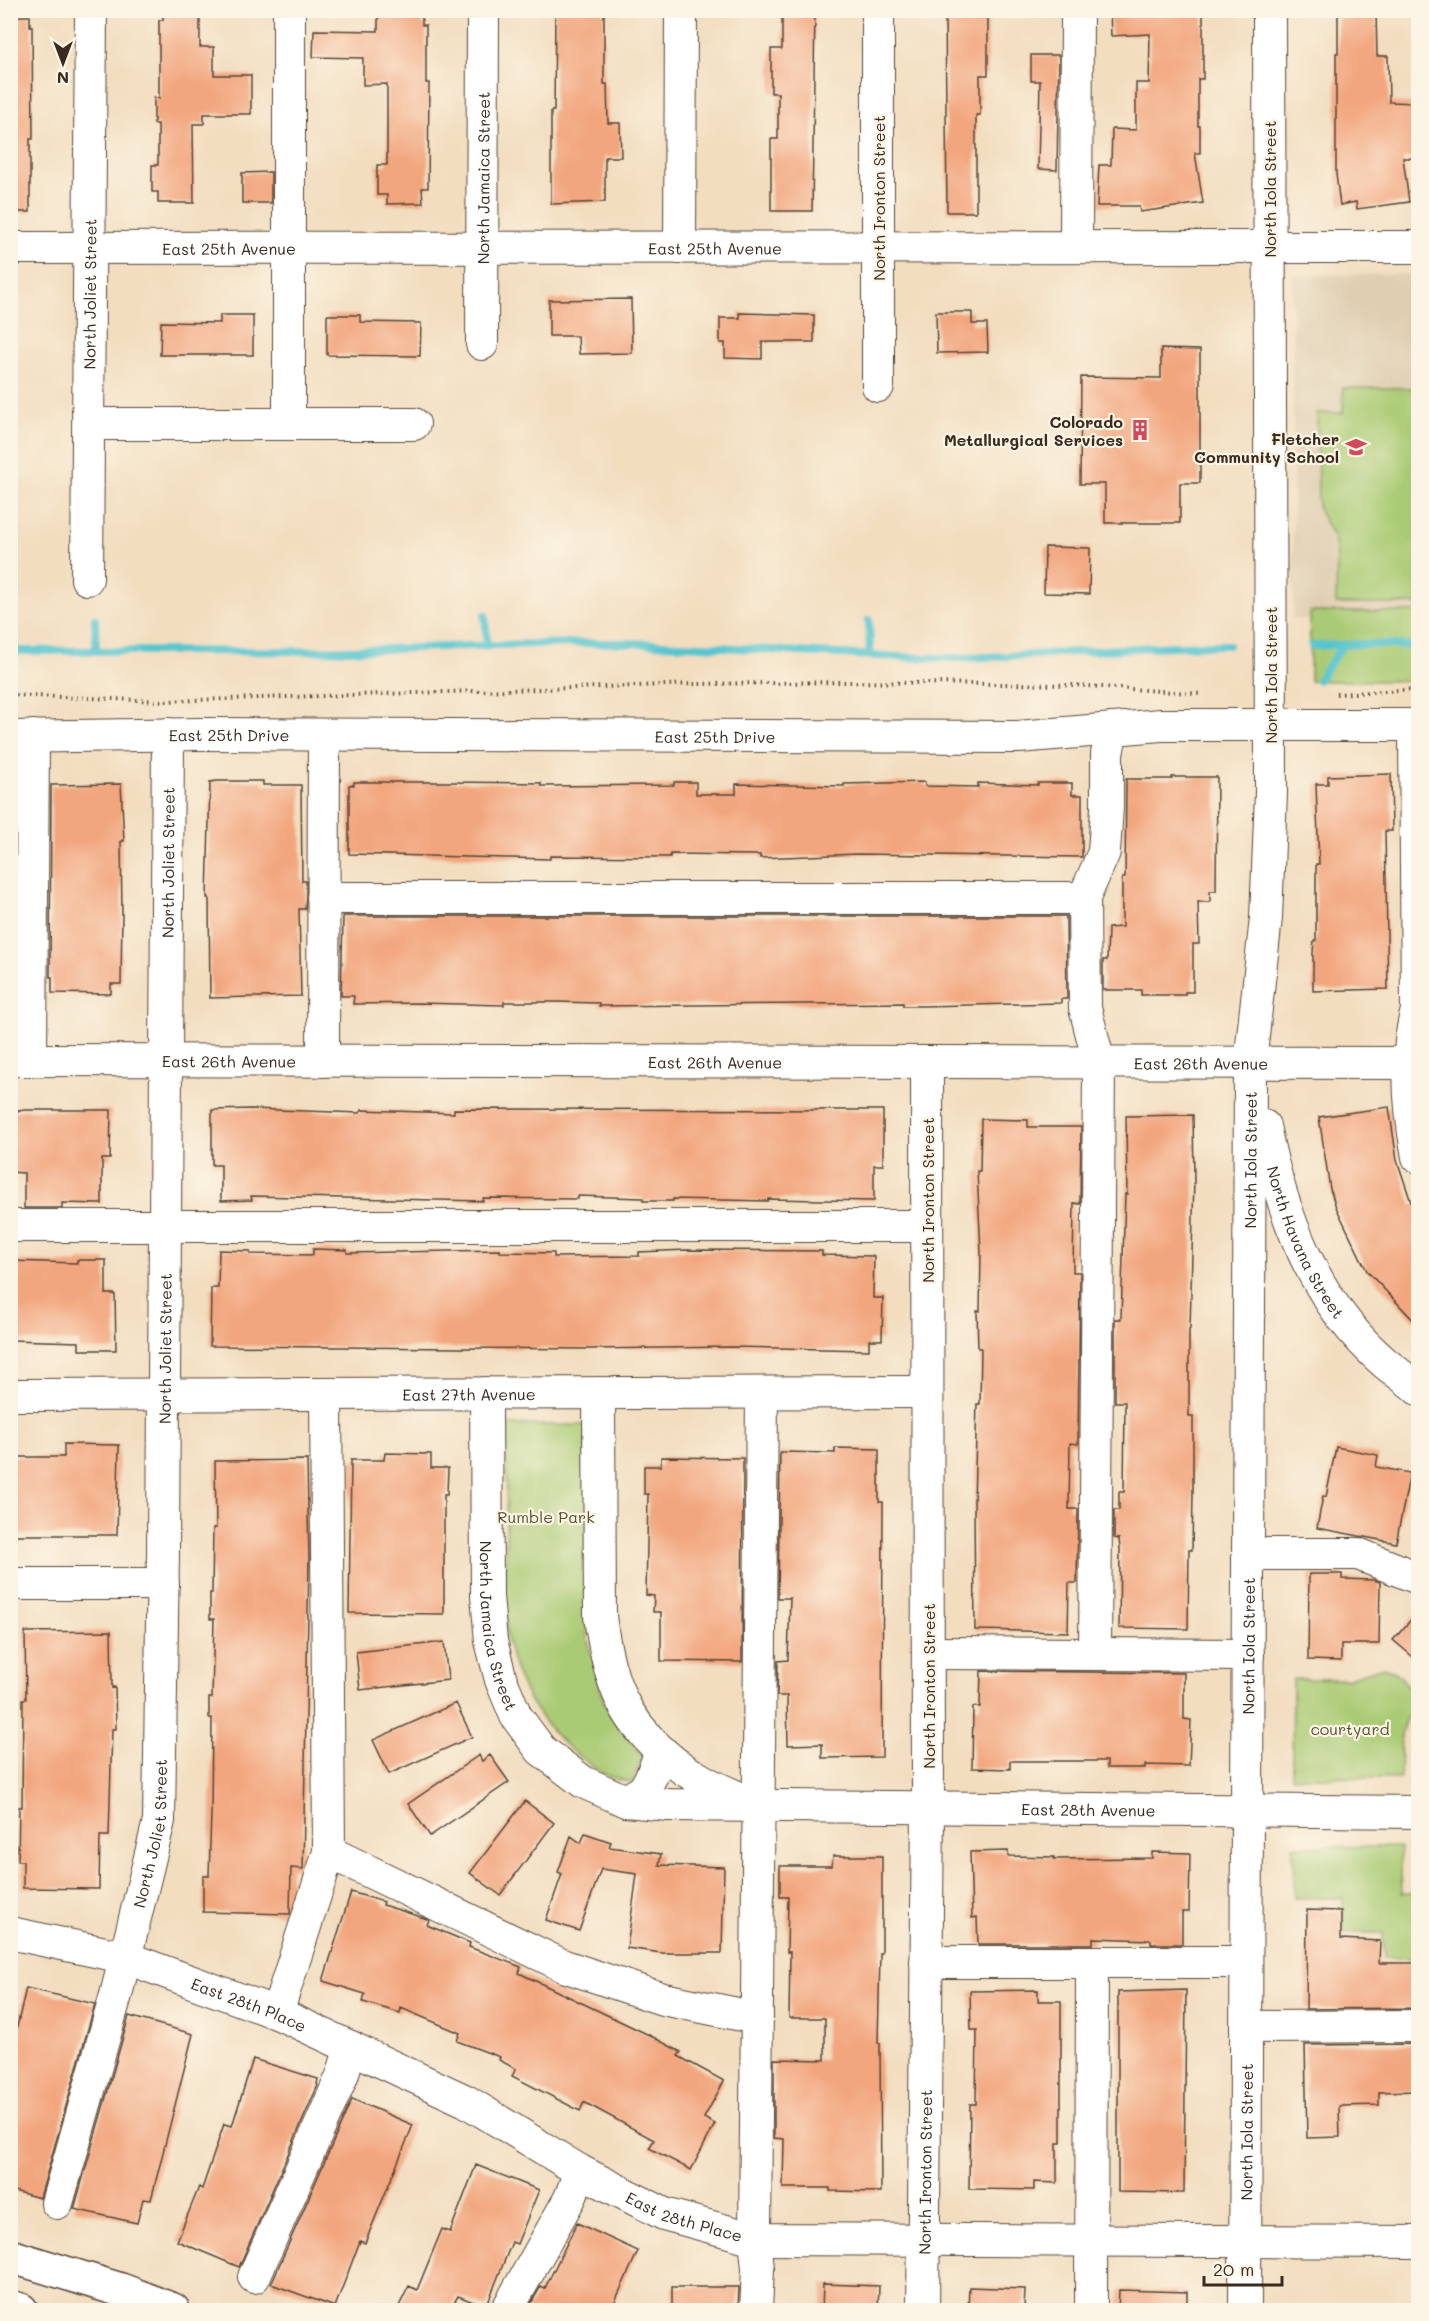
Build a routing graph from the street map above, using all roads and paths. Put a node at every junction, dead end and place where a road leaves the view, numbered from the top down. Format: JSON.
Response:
{"nodes":[{"id":1,"x":91,"y":10,"type":"edge"},
{"id":2,"x":290,"y":10,"type":"edge"},
{"id":3,"x":483,"y":10,"type":"edge"},
{"id":4,"x":681,"y":10,"type":"edge"},
{"id":5,"x":878,"y":10,"type":"edge"},
{"id":6,"x":1077,"y":10,"type":"edge"},
{"id":7,"x":1269,"y":10,"type":"edge"},
{"id":8,"x":1419,"y":247,"type":"edge"},
{"id":9,"x":90,"y":248,"type":"junction"},
{"id":10,"x":289,"y":248,"type":"junction"},
{"id":11,"x":482,"y":248,"type":"junction"},
{"id":12,"x":680,"y":248,"type":"junction"},
{"id":13,"x":878,"y":248,"type":"junction"},
{"id":14,"x":1076,"y":248,"type":"junction"},
{"id":15,"x":1269,"y":248,"type":"junction"},
{"id":16,"x":10,"y":249,"type":"edge"},
{"id":17,"x":482,"y":344,"type":"dead end"},
{"id":18,"x":878,"y":386,"type":"dead end"},
{"id":19,"x":89,"y":424,"type":"junction"},
{"id":20,"x":289,"y":424,"type":"junction"},
{"id":21,"x":414,"y":424,"type":"dead end"},
{"id":22,"x":87,"y":579,"type":"dead end"},
{"id":23,"x":1419,"y":689,"type":"edge"},
{"id":24,"x":1209,"y":694,"type":"dead end"},
{"id":25,"x":10,"y":695,"type":"edge"},
{"id":26,"x":1325,"y":695,"type":"dead end"},
{"id":27,"x":1271,"y":724,"type":"junction"},
{"id":28,"x":1417,"y":725,"type":"edge"},
{"id":29,"x":1112,"y":729,"type":"junction"},
{"id":30,"x":168,"y":734,"type":"junction"},
{"id":31,"x":324,"y":735,"type":"junction"},
{"id":32,"x":22,"y":736,"type":"edge"},
{"id":33,"x":21,"y":891,"type":"edge"},
{"id":34,"x":1418,"y":892,"type":"edge"},
{"id":35,"x":323,"y":898,"type":"junction"},
{"id":36,"x":1084,"y":898,"type":"junction"},
{"id":37,"x":21,"y":1061,"type":"edge"},
{"id":38,"x":165,"y":1061,"type":"junction"},
{"id":39,"x":323,"y":1061,"type":"junction"},
{"id":40,"x":927,"y":1062,"type":"junction"},
{"id":41,"x":1099,"y":1062,"type":"junction"},
{"id":42,"x":1250,"y":1063,"type":"junction"},
{"id":43,"x":1414,"y":1063,"type":"edge"},
{"id":44,"x":1419,"y":1157,"type":"edge"},
{"id":45,"x":10,"y":1226,"type":"edge"},
{"id":46,"x":165,"y":1226,"type":"junction"},
{"id":47,"x":927,"y":1226,"type":"junction"},
{"id":48,"x":1419,"y":1389,"type":"edge"},
{"id":49,"x":927,"y":1392,"type":"junction"},
{"id":50,"x":486,"y":1393,"type":"junction"},
{"id":51,"x":599,"y":1393,"type":"junction"},
{"id":52,"x":762,"y":1393,"type":"junction"},
{"id":53,"x":164,"y":1394,"type":"junction"},
{"id":54,"x":326,"y":1394,"type":"junction"},
{"id":55,"x":10,"y":1395,"type":"edge"},
{"id":56,"x":1248,"y":1554,"type":"junction"},
{"id":57,"x":1419,"y":1578,"type":"edge"},
{"id":58,"x":10,"y":1584,"type":"edge"},
{"id":59,"x":163,"y":1584,"type":"junction"},
{"id":60,"x":928,"y":1653,"type":"junction"},
{"id":61,"x":1095,"y":1654,"type":"junction"},
{"id":62,"x":1248,"y":1655,"type":"junction"},
{"id":63,"x":661,"y":1751,"type":"junction"},
{"id":64,"x":626,"y":1801,"type":"junction"},
{"id":65,"x":758,"y":1806,"type":"junction"},
{"id":66,"x":928,"y":1809,"type":"junction"},
{"id":67,"x":1247,"y":1810,"type":"junction"},
{"id":68,"x":1419,"y":1812,"type":"edge"},
{"id":69,"x":329,"y":1852,"type":"junction"},
{"id":70,"x":10,"y":1933,"type":"edge"},
{"id":71,"x":124,"y":1957,"type":"junction"},
{"id":72,"x":926,"y":1962,"type":"junction"},
{"id":73,"x":1092,"y":1962,"type":"junction"},
{"id":74,"x":1246,"y":1962,"type":"junction"},
{"id":75,"x":277,"y":2013,"type":"junction"},
{"id":76,"x":757,"y":2018,"type":"junction"},
{"id":77,"x":1419,"y":2026,"type":"edge"},
{"id":78,"x":1246,"y":2027,"type":"junction"},
{"id":79,"x":351,"y":2047,"type":"junction"},
{"id":80,"x":580,"y":2171,"type":"junction"},
{"id":81,"x":57,"y":2203,"type":"dead end"},
{"id":82,"x":755,"y":2239,"type":"junction"},
{"id":83,"x":924,"y":2240,"type":"junction"},
{"id":84,"x":1092,"y":2241,"type":"junction"},
{"id":85,"x":1245,"y":2241,"type":"junction"},
{"id":86,"x":1419,"y":2242,"type":"edge"},
{"id":87,"x":10,"y":2256,"type":"edge"},
{"id":88,"x":254,"y":2277,"type":"dead end"},
{"id":89,"x":10,"y":2307,"type":"edge"},
{"id":90,"x":21,"y":2310,"type":"edge"},
{"id":91,"x":173,"y":2310,"type":"edge"},
{"id":92,"x":507,"y":2310,"type":"edge"},
{"id":93,"x":756,"y":2310,"type":"edge"},
{"id":94,"x":923,"y":2310,"type":"edge"},
{"id":95,"x":1091,"y":2310,"type":"edge"},
{"id":96,"x":1245,"y":2310,"type":"edge"}],
"edges":[{"from":1,"to":9,"type":"street","name":"North Joliet Street"},
{"from":2,"to":10,"type":"street"},
{"from":3,"to":11,"type":"street","name":"North Jamaica Street"},
{"from":4,"to":12,"type":"street"},
{"from":5,"to":13,"type":"street","name":"North Ironton Street"},
{"from":6,"to":14,"type":"street"},
{"from":7,"to":15,"type":"street","name":"North Iola Street"},
{"from":8,"to":15,"type":"street","name":"East 25th Avenue"},
{"from":9,"to":10,"type":"street","name":"East 25th Avenue"},
{"from":9,"to":16,"type":"street","name":"East 25th Avenue"},
{"from":9,"to":19,"type":"street","name":"North Joliet Street"},
{"from":10,"to":11,"type":"street","name":"East 25th Avenue"},
{"from":10,"to":20,"type":"street"},
{"from":11,"to":12,"type":"street","name":"East 25th Avenue"},
{"from":11,"to":17,"type":"street","name":"North Jamaica Street"},
{"from":12,"to":13,"type":"street","name":"East 25th Avenue"},
{"from":13,"to":14,"type":"street","name":"East 25th Avenue"},
{"from":13,"to":18,"type":"street","name":"North Ironton Street"},
{"from":14,"to":15,"type":"street","name":"East 25th Avenue"},
{"from":15,"to":27,"type":"street","name":"North Iola Street"},
{"from":19,"to":20,"type":"street"},
{"from":19,"to":22,"type":"street","name":"North Joliet Street"},
{"from":20,"to":21,"type":"street"},
{"from":23,"to":26,"type":"path"},
{"from":24,"to":25,"type":"path"},
{"from":27,"to":28,"type":"street","name":"East 25th Drive"},
{"from":27,"to":29,"type":"street","name":"East 25th Drive"},
{"from":27,"to":42,"type":"street","name":"North Iola Street"},
{"from":28,"to":34,"type":"street"},
{"from":29,"to":31,"type":"street","name":"East 25th Drive"},
{"from":29,"to":36,"type":"street"},
{"from":30,"to":31,"type":"street","name":"East 25th Drive"},
{"from":30,"to":32,"type":"street","name":"East 25th Drive"},
{"from":30,"to":38,"type":"street","name":"North Joliet Street"},
{"from":31,"to":35,"type":"street"},
{"from":32,"to":33,"type":"street"},
{"from":33,"to":37,"type":"street"},
{"from":34,"to":43,"type":"street"},
{"from":35,"to":36,"type":"street"},
{"from":35,"to":39,"type":"street"},
{"from":36,"to":41,"type":"street"},
{"from":37,"to":38,"type":"street","name":"East 26th Avenue"},
{"from":38,"to":39,"type":"street","name":"East 26th Avenue"},
{"from":38,"to":46,"type":"street","name":"North Joliet Street"},
{"from":39,"to":40,"type":"street","name":"East 26th Avenue"},
{"from":40,"to":41,"type":"street","name":"East 26th Avenue"},
{"from":40,"to":47,"type":"street","name":"North Ironton Street"},
{"from":41,"to":42,"type":"street","name":"East 26th Avenue"},
{"from":41,"to":61,"type":"street"},
{"from":42,"to":43,"type":"street","name":"East 26th Avenue"},
{"from":42,"to":48,"type":"street","name":"North Havana Street"},
{"from":42,"to":56,"type":"street","name":"North Iola Street"},
{"from":43,"to":44,"type":"street"},
{"from":45,"to":46,"type":"street"},
{"from":46,"to":47,"type":"street"},
{"from":46,"to":53,"type":"street","name":"North Joliet Street"},
{"from":47,"to":49,"type":"street","name":"North Ironton Street"},
{"from":49,"to":52,"type":"street","name":"East 27th Avenue"},
{"from":49,"to":60,"type":"street","name":"North Ironton Street"},
{"from":50,"to":51,"type":"street","name":"East 27th Avenue"},
{"from":50,"to":54,"type":"street","name":"East 27th Avenue"},
{"from":50,"to":64,"type":"street","name":"North Jamaica Street"},
{"from":51,"to":52,"type":"street","name":"East 27th Avenue"},
{"from":51,"to":63,"type":"street"},
{"from":52,"to":65,"type":"street"},
{"from":53,"to":54,"type":"street","name":"East 27th Avenue"},
{"from":53,"to":55,"type":"street","name":"East 27th Avenue"},
{"from":53,"to":59,"type":"street","name":"North Joliet Street"},
{"from":54,"to":69,"type":"street"},
{"from":56,"to":57,"type":"street"},
{"from":56,"to":62,"type":"street","name":"North Iola Street"},
{"from":58,"to":59,"type":"street"},
{"from":59,"to":71,"type":"street","name":"North Joliet Street"},
{"from":60,"to":61,"type":"street"},
{"from":60,"to":66,"type":"street","name":"North Ironton Street"},
{"from":61,"to":62,"type":"street"},
{"from":62,"to":67,"type":"street","name":"North Iola Street"},
{"from":63,"to":64,"type":"street"},
{"from":63,"to":65,"type":"street","name":"East 28th Avenue"},
{"from":64,"to":65,"type":"street","name":"East 28th Avenue"},
{"from":65,"to":66,"type":"street","name":"East 28th Avenue"},
{"from":65,"to":76,"type":"street"},
{"from":66,"to":67,"type":"street","name":"East 28th Avenue"},
{"from":66,"to":72,"type":"street","name":"North Ironton Street"},
{"from":67,"to":68,"type":"street","name":"East 28th Avenue"},
{"from":67,"to":74,"type":"street","name":"North Iola Street"},
{"from":69,"to":75,"type":"street"},
{"from":69,"to":76,"type":"street"},
{"from":70,"to":71,"type":"street","name":"East 28th Place"},
{"from":71,"to":75,"type":"street","name":"East 28th Place"},
{"from":71,"to":81,"type":"street","name":"North Joliet Street"},
{"from":72,"to":73,"type":"street"},
{"from":72,"to":83,"type":"street","name":"North Ironton Street"},
{"from":73,"to":74,"type":"street"},
{"from":73,"to":84,"type":"street"},
{"from":74,"to":78,"type":"street","name":"North Iola Street"},
{"from":75,"to":79,"type":"street","name":"East 28th Place"},
{"from":76,"to":82,"type":"street"},
{"from":77,"to":78,"type":"street"},
{"from":78,"to":85,"type":"street","name":"North Iola Street"},
{"from":79,"to":80,"type":"street","name":"East 28th Place"},
{"from":79,"to":88,"type":"street"},
{"from":80,"to":82,"type":"street","name":"East 28th Place"},
{"from":80,"to":92,"type":"street"},
{"from":82,"to":83,"type":"street","name":"East 28th Place"},
{"from":82,"to":93,"type":"street"},
{"from":83,"to":84,"type":"street","name":"East 28th Place"},
{"from":83,"to":94,"type":"street","name":"North Ironton Street"},
{"from":84,"to":85,"type":"street","name":"East 28th Place"},
{"from":84,"to":95,"type":"street"},
{"from":85,"to":86,"type":"street","name":"East 28th Place"},
{"from":85,"to":96,"type":"street","name":"North Iola Street"},
{"from":87,"to":91,"type":"main road"},
{"from":89,"to":90,"type":"main road"}]}
